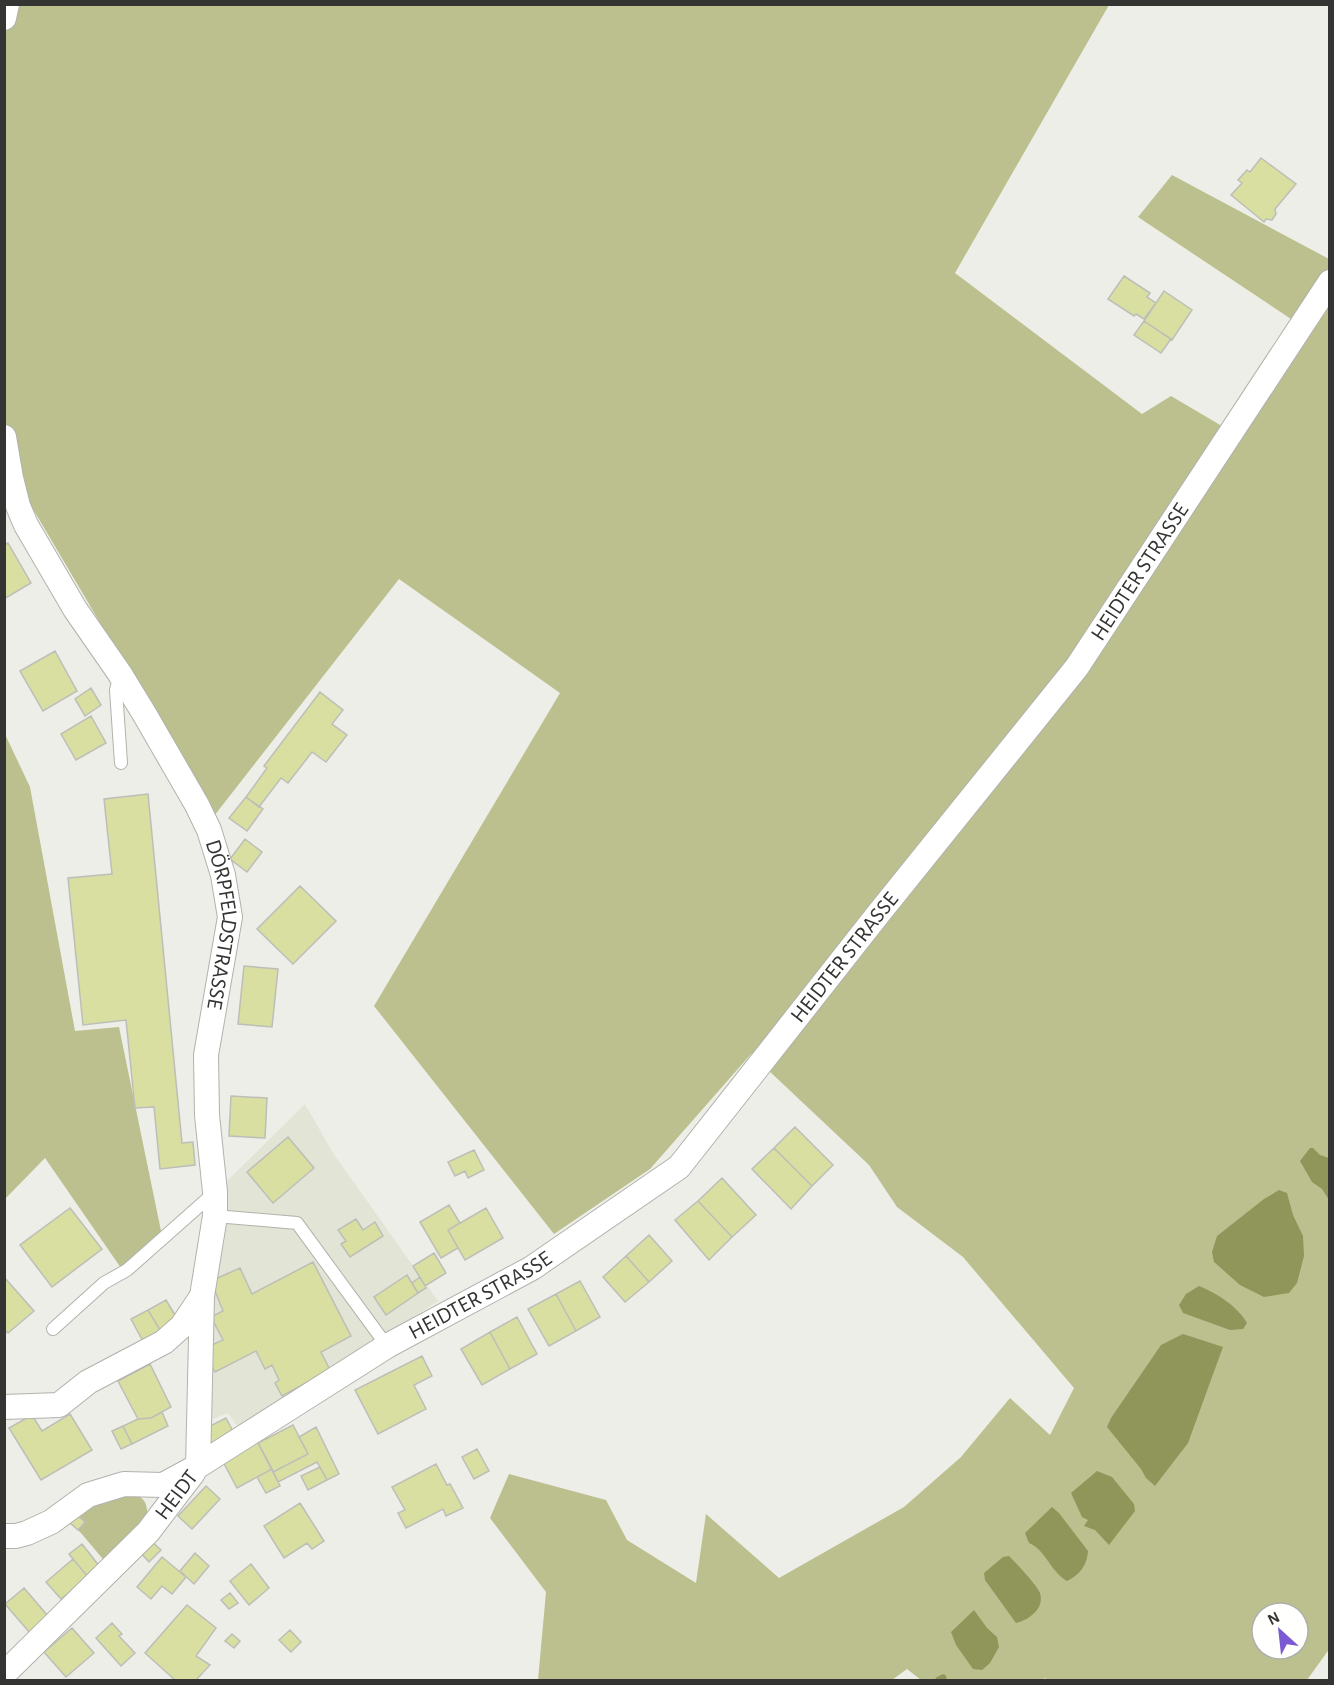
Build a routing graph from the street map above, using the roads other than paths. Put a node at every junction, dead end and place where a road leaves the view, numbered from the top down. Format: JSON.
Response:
{"nodes":[{"id":1,"x":7,"y":4,"type":"edge"},
{"id":2,"x":4,"y":18,"type":"edge"},
{"id":3,"x":1329,"y":282,"type":"edge"},
{"id":4,"x":4,"y":437,"type":"edge"},
{"id":5,"x":120,"y":674,"type":"junction"},
{"id":6,"x":122,"y":763,"type":"dead end"},
{"id":7,"x":215,"y":1204,"type":"junction"},
{"id":8,"x":202,"y":1296,"type":"junction"},
{"id":9,"x":52,"y":1329,"type":"dead end"},
{"id":10,"x":387,"y":1346,"type":"junction"},
{"id":11,"x":4,"y":1407,"type":"edge"},
{"id":12,"x":198,"y":1466,"type":"junction"},
{"id":13,"x":4,"y":1536,"type":"edge"},
{"id":14,"x":4,"y":1674,"type":"edge"}],
"edges":[{"from":1,"to":2,"type":"street"},
{"from":3,"to":10,"type":"street","name":"HEIDTER STRASSE"},
{"from":4,"to":5,"type":"street","name":"DÖRPFELDSTRASSE"},
{"from":5,"to":6,"type":"lane"},
{"from":5,"to":7,"type":"street","name":"DÖRPFELDSTRASSE"},
{"from":7,"to":8,"type":"street","name":"DÖRPFELDSTRASSE"},
{"from":7,"to":9,"type":"lane"},
{"from":7,"to":10,"type":"lane"},
{"from":8,"to":11,"type":"street"},
{"from":8,"to":12,"type":"street","name":"DÖRPFELDSTRASSE"},
{"from":10,"to":12,"type":"street","name":"HEIDTER STRASSE"},
{"from":12,"to":13,"type":"street","name":"HEIDT"},
{"from":12,"to":14,"type":"street","name":"HEIDT"}]}
